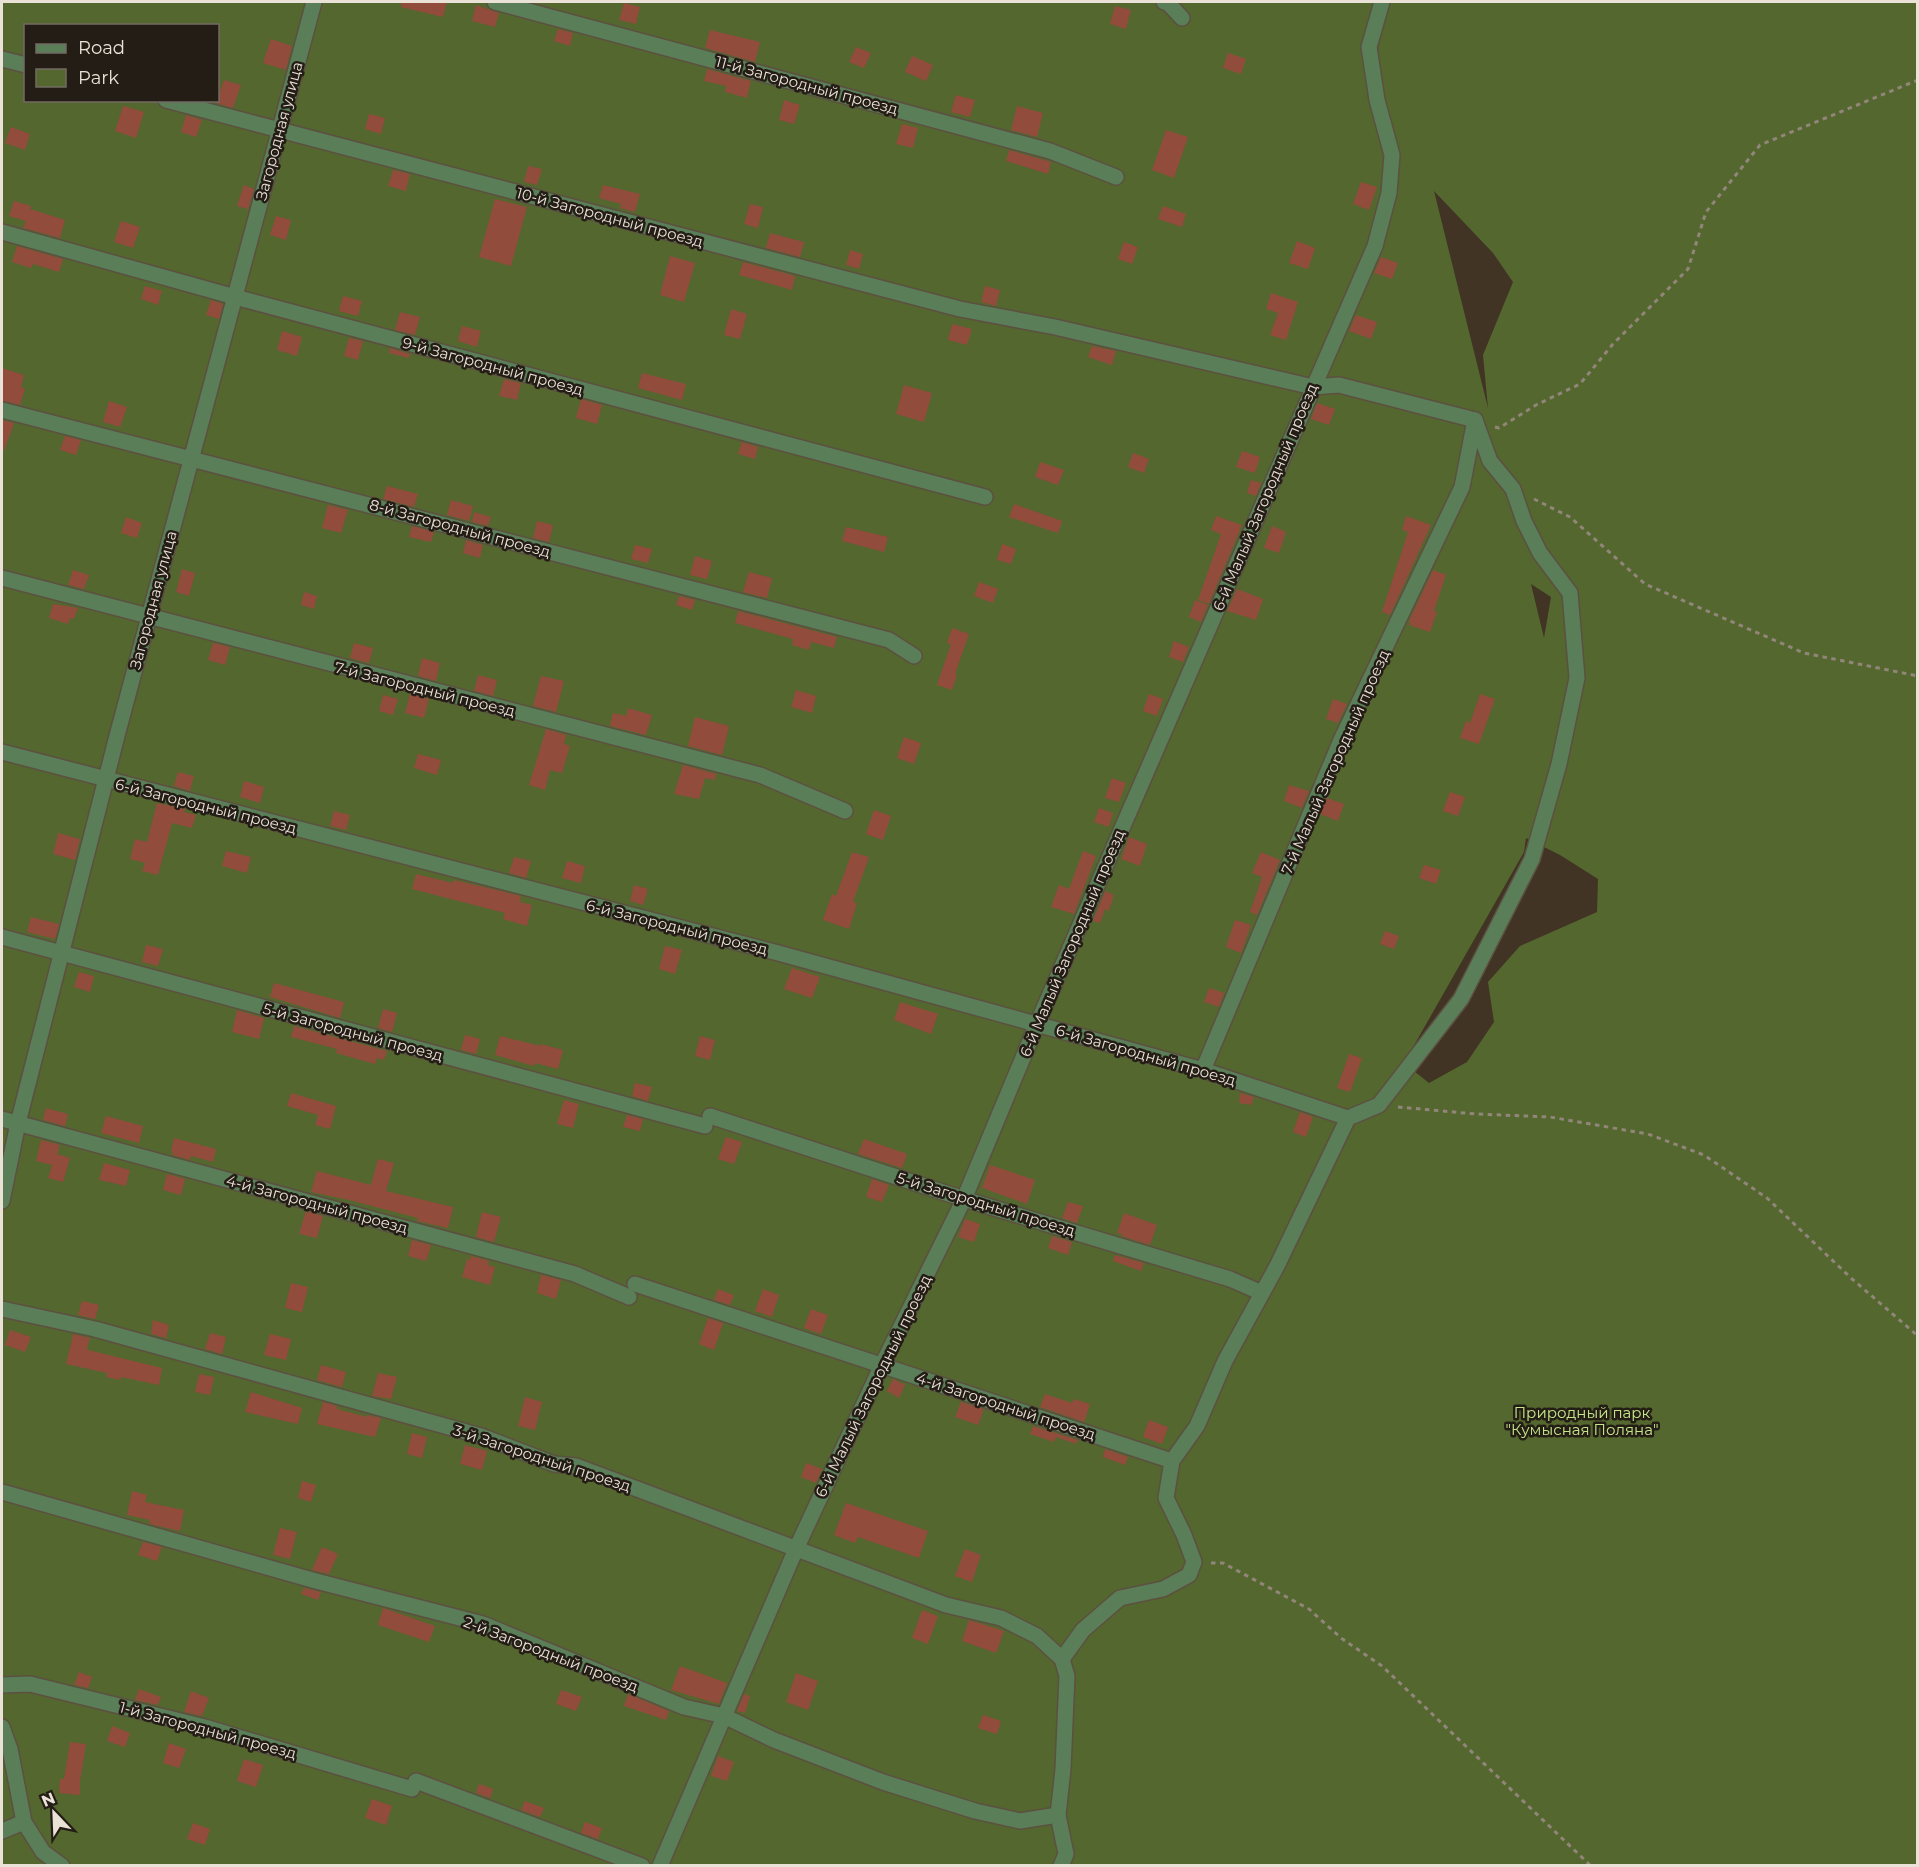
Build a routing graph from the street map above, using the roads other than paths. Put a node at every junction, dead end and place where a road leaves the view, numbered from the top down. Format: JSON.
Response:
{"nodes":[{"id":1,"x":314,"y":2,"type":"edge"},
{"id":2,"x":495,"y":2,"type":"edge"},
{"id":3,"x":1164,"y":2,"type":"edge"},
{"id":4,"x":1382,"y":2,"type":"edge"},
{"id":5,"x":1182,"y":18,"type":"dead end"},
{"id":6,"x":2,"y":59,"type":"edge"},
{"id":7,"x":24,"y":64,"type":"edge"},
{"id":8,"x":173,"y":102,"type":"edge"},
{"id":9,"x":280,"y":129,"type":"junction"},
{"id":10,"x":1116,"y":177,"type":"dead end"},
{"id":11,"x":2,"y":232,"type":"edge"},
{"id":12,"x":235,"y":297,"type":"junction"},
{"id":13,"x":1313,"y":387,"type":"junction"},
{"id":14,"x":2,"y":410,"type":"edge"},
{"id":15,"x":1475,"y":420,"type":"junction"},
{"id":16,"x":192,"y":458,"type":"junction"},
{"id":17,"x":985,"y":496,"type":"dead end"},
{"id":18,"x":2,"y":578,"type":"edge"},
{"id":19,"x":149,"y":618,"type":"junction"},
{"id":20,"x":914,"y":656,"type":"dead end"},
{"id":21,"x":2,"y":752,"type":"edge"},
{"id":22,"x":106,"y":780,"type":"junction"},
{"id":23,"x":845,"y":811,"type":"dead end"},
{"id":24,"x":2,"y":937,"type":"edge"},
{"id":25,"x":61,"y":953,"type":"junction"},
{"id":26,"x":1037,"y":1024,"type":"junction"},
{"id":27,"x":1203,"y":1070,"type":"junction"},
{"id":28,"x":1348,"y":1118,"type":"junction"},
{"id":29,"x":2,"y":1119,"type":"edge"},
{"id":30,"x":18,"y":1123,"type":"junction"},
{"id":31,"x":964,"y":1199,"type":"junction"},
{"id":32,"x":2,"y":1201,"type":"edge"},
{"id":33,"x":1262,"y":1293,"type":"junction"},
{"id":34,"x":2,"y":1309,"type":"edge"},
{"id":35,"x":882,"y":1365,"type":"junction"},
{"id":36,"x":1172,"y":1461,"type":"junction"},
{"id":37,"x":2,"y":1492,"type":"edge"},
{"id":38,"x":796,"y":1549,"type":"junction"},
{"id":39,"x":1062,"y":1659,"type":"junction"},
{"id":40,"x":2,"y":1685,"type":"edge"},
{"id":41,"x":724,"y":1716,"type":"junction"},
{"id":42,"x":2,"y":1727,"type":"edge"},
{"id":43,"x":1058,"y":1815,"type":"junction"},
{"id":44,"x":24,"y":1822,"type":"junction"},
{"id":45,"x":2,"y":1831,"type":"edge"},
{"id":46,"x":62,"y":1866,"type":"edge"},
{"id":47,"x":642,"y":1866,"type":"edge"},
{"id":48,"x":660,"y":1866,"type":"edge"},
{"id":49,"x":1061,"y":1866,"type":"edge"}],
"edges":[{"from":1,"to":9,"type":"street","name":"Загородная улица"},
{"from":2,"to":10,"type":"street","name":"11-й Загородный проезд"},
{"from":3,"to":5,"type":"street"},
{"from":4,"to":13,"type":"street","name":"6-й Малый Загородный проезд"},
{"from":6,"to":7,"type":"street"},
{"from":8,"to":9,"type":"street","name":"10-й Загородный проезд"},
{"from":9,"to":12,"type":"street","name":"Загородная улица"},
{"from":9,"to":13,"type":"street","name":"10-й Загородный проезд"},
{"from":11,"to":12,"type":"street","name":"9-й Загородный проезд"},
{"from":12,"to":16,"type":"street","name":"Загородная улица"},
{"from":12,"to":17,"type":"street","name":"9-й Загородный проезд"},
{"from":13,"to":15,"type":"street","name":"10-й Загородный проезд"},
{"from":13,"to":26,"type":"street","name":"6-й Малый Загородный проезд"},
{"from":14,"to":16,"type":"street","name":"8-й Загородный проезд"},
{"from":15,"to":27,"type":"street","name":"7-й Малый Загородный проезд"},
{"from":15,"to":28,"type":"street"},
{"from":16,"to":19,"type":"street","name":"Загородная улица"},
{"from":16,"to":20,"type":"street","name":"8-й Загородный проезд"},
{"from":18,"to":19,"type":"street","name":"7-й Загородный проезд"},
{"from":19,"to":22,"type":"street","name":"Загородная улица"},
{"from":19,"to":23,"type":"street","name":"7-й Загородный проезд"},
{"from":21,"to":22,"type":"street","name":"6-й Загородный проезд"},
{"from":22,"to":25,"type":"street","name":"Загородная улица"},
{"from":22,"to":26,"type":"street","name":"6-й Загородный проезд"},
{"from":24,"to":25,"type":"street","name":"5-й Загородный проезд"},
{"from":25,"to":30,"type":"street","name":"Загородная улица"},
{"from":25,"to":31,"type":"street","name":"5-й Загородный проезд"},
{"from":26,"to":27,"type":"street","name":"6-й Загородный проезд"},
{"from":26,"to":31,"type":"street","name":"6-й Малый Загородный проезд"},
{"from":27,"to":28,"type":"street","name":"6-й Загородный проезд"},
{"from":28,"to":33,"type":"street"},
{"from":29,"to":30,"type":"street","name":"4-й Загородный проезд"},
{"from":30,"to":32,"type":"street","name":"Загородная улица"},
{"from":30,"to":35,"type":"street","name":"4-й Загородный проезд"},
{"from":31,"to":33,"type":"street","name":"5-й Загородный проезд"},
{"from":31,"to":35,"type":"street","name":"6-й Малый Загородный проезд"},
{"from":33,"to":36,"type":"street"},
{"from":34,"to":38,"type":"street","name":"3-й Загородный проезд"},
{"from":35,"to":36,"type":"street","name":"4-й Загородный проезд"},
{"from":35,"to":38,"type":"street","name":"6-й Малый Загородный проезд"},
{"from":36,"to":39,"type":"street"},
{"from":37,"to":41,"type":"street","name":"2-й Загородный проезд"},
{"from":38,"to":39,"type":"street","name":"3-й Загородный проезд"},
{"from":38,"to":41,"type":"street","name":"6-й Малый Загородный проезд"},
{"from":39,"to":43,"type":"street"},
{"from":40,"to":47,"type":"street","name":"1-й Загородный проезд"},
{"from":41,"to":43,"type":"street","name":"2-й Загородный проезд"},
{"from":41,"to":48,"type":"street","name":"6-й Малый Загородный проезд"},
{"from":42,"to":44,"type":"street"},
{"from":43,"to":49,"type":"street"},
{"from":44,"to":45,"type":"street"},
{"from":44,"to":46,"type":"street"}]}
